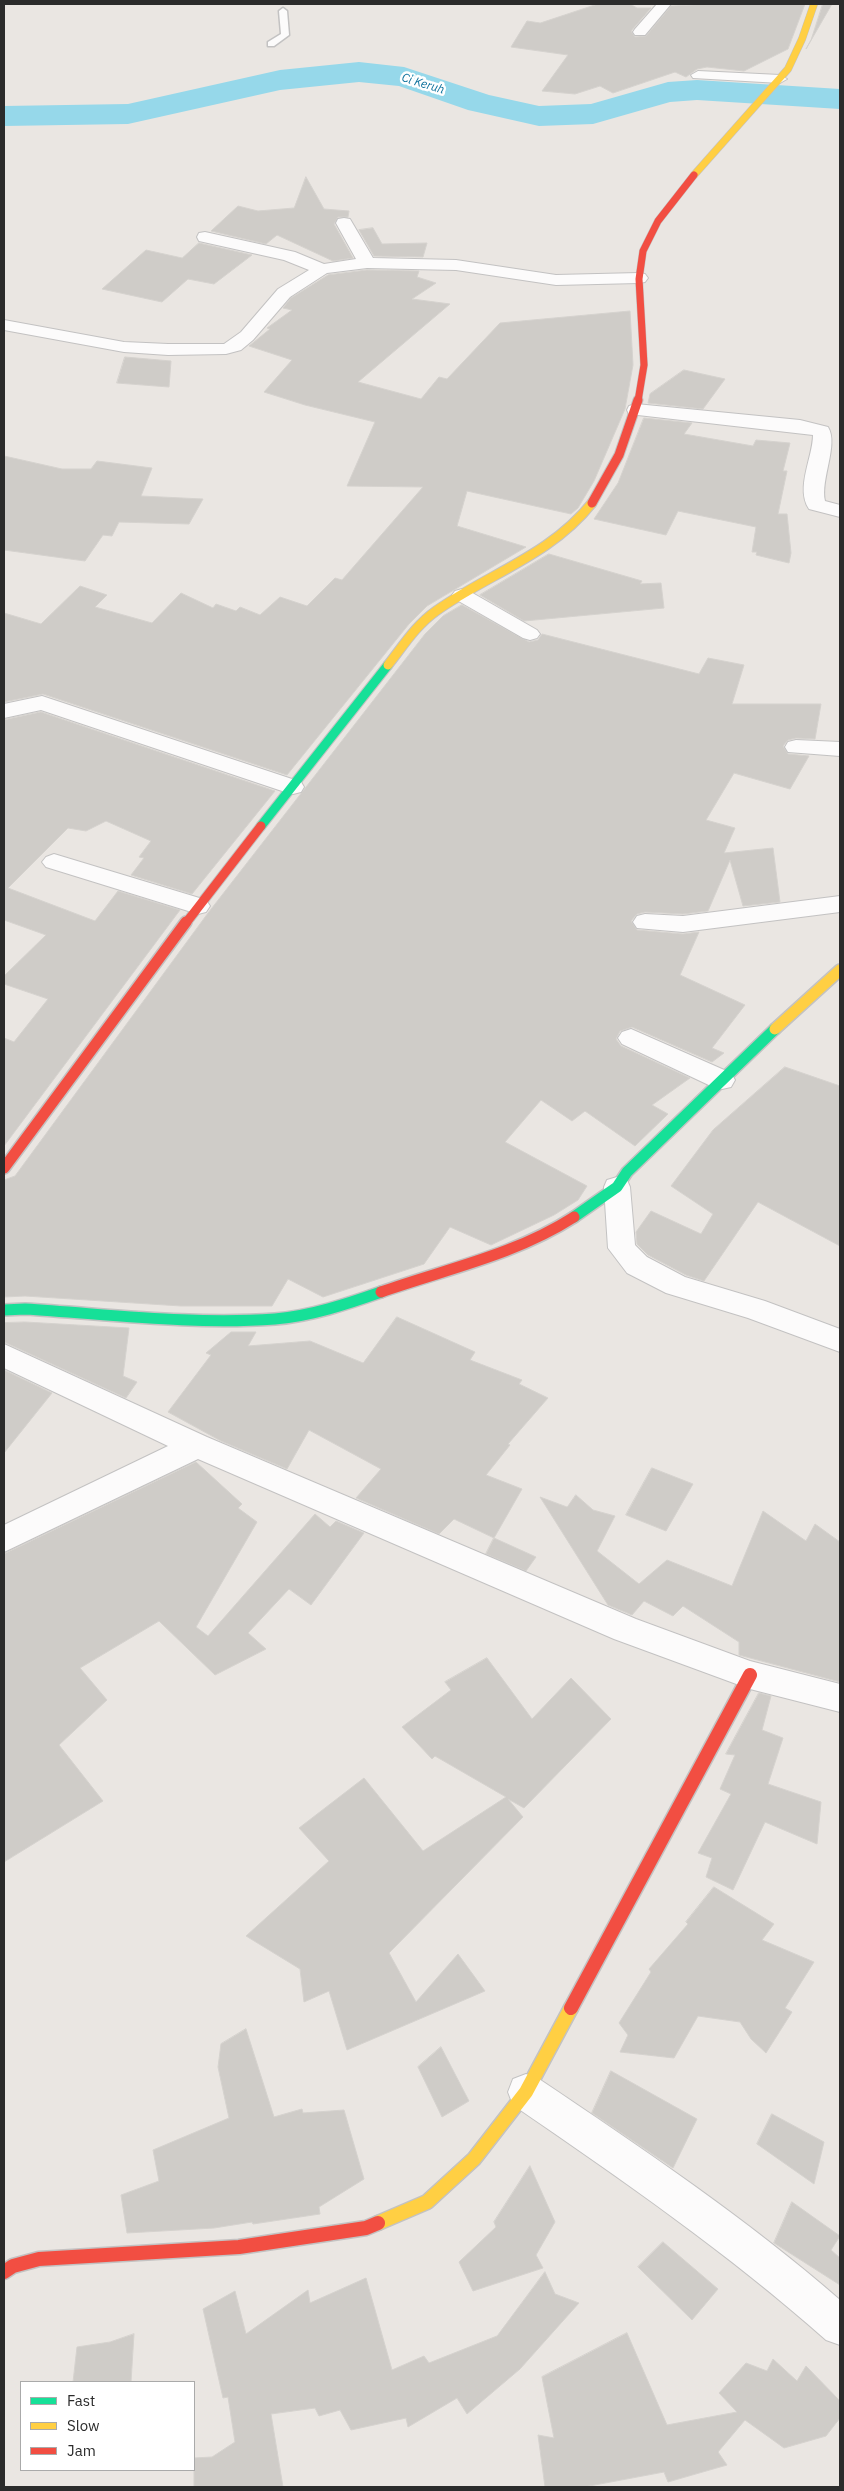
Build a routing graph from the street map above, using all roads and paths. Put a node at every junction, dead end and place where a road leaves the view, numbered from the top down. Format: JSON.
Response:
{"nodes":[{"id":1,"x":664,"y":4,"type":"edge"},
{"id":2,"x":814,"y":4,"type":"edge"},
{"id":3,"x":283,"y":11,"type":"dead end"},
{"id":4,"x":640,"y":32,"type":"dead end"},
{"id":5,"x":271,"y":44,"type":"dead end"},
{"id":6,"x":698,"y":75,"type":"dead end"},
{"id":7,"x":777,"y":82,"type":"junction"},
{"id":8,"x":344,"y":223,"type":"dead end"},
{"id":9,"x":205,"y":238,"type":"dead end"},
{"id":10,"x":367,"y":263,"type":"junction"},
{"id":11,"x":322,"y":269,"type":"junction"},
{"id":12,"x":639,"y":278,"type":"junction"},
{"id":13,"x":4,"y":325,"type":"edge"},
{"id":14,"x":636,"y":410,"type":"junction"},
{"id":15,"x":840,"y":511,"type":"edge"},
{"id":16,"x":462,"y":595,"type":"junction"},
{"id":17,"x":530,"y":634,"type":"dead end"},
{"id":18,"x":4,"y":711,"type":"edge"},
{"id":19,"x":796,"y":747,"type":"dead end"},
{"id":20,"x":840,"y":749,"type":"edge"},
{"id":21,"x":293,"y":787,"type":"junction"},
{"id":22,"x":54,"y":862,"type":"dead end"},
{"id":23,"x":840,"y":904,"type":"edge"},
{"id":24,"x":198,"y":906,"type":"junction"},
{"id":25,"x":645,"y":922,"type":"dead end"},
{"id":26,"x":840,"y":970,"type":"edge"},
{"id":27,"x":630,"y":1038,"type":"dead end"},
{"id":28,"x":722,"y":1080,"type":"junction"},
{"id":29,"x":4,"y":1168,"type":"edge"},
{"id":30,"x":617,"y":1187,"type":"junction"},
{"id":31,"x":4,"y":1310,"type":"edge"},
{"id":32,"x":840,"y":1341,"type":"edge"},
{"id":33,"x":4,"y":1356,"type":"edge"},
{"id":34,"x":197,"y":1446,"type":"junction"},
{"id":35,"x":4,"y":1539,"type":"edge"},
{"id":36,"x":750,"y":1675,"type":"junction"},
{"id":37,"x":840,"y":1698,"type":"edge"},
{"id":38,"x":526,"y":2092,"type":"junction"},
{"id":39,"x":4,"y":2272,"type":"edge"},
{"id":40,"x":840,"y":2326,"type":"edge"}],
"edges":[{"from":1,"to":4,"type":"street"},
{"from":2,"to":7,"type":"street"},
{"from":3,"to":5,"type":"lane"},
{"from":6,"to":7,"type":"street"},
{"from":7,"to":12,"type":"street"},
{"from":8,"to":10,"type":"street"},
{"from":9,"to":11,"type":"street"},
{"from":10,"to":11,"type":"street"},
{"from":10,"to":12,"type":"street"},
{"from":11,"to":13,"type":"street"},
{"from":12,"to":14,"type":"street"},
{"from":14,"to":15,"type":"street"},
{"from":14,"to":16,"type":"street"},
{"from":16,"to":17,"type":"street"},
{"from":16,"to":21,"type":"street"},
{"from":18,"to":21,"type":"street"},
{"from":19,"to":20,"type":"street"},
{"from":21,"to":24,"type":"street"},
{"from":22,"to":24,"type":"street"},
{"from":23,"to":25,"type":"street"},
{"from":24,"to":29,"type":"street"},
{"from":26,"to":28,"type":"street"},
{"from":27,"to":28,"type":"street"},
{"from":28,"to":30,"type":"street"},
{"from":30,"to":31,"type":"street"},
{"from":30,"to":32,"type":"street"},
{"from":33,"to":34,"type":"street"},
{"from":34,"to":35,"type":"street"},
{"from":34,"to":36,"type":"street"},
{"from":36,"to":37,"type":"street"},
{"from":36,"to":38,"type":"street"},
{"from":38,"to":39,"type":"street"},
{"from":38,"to":40,"type":"street"}]}
